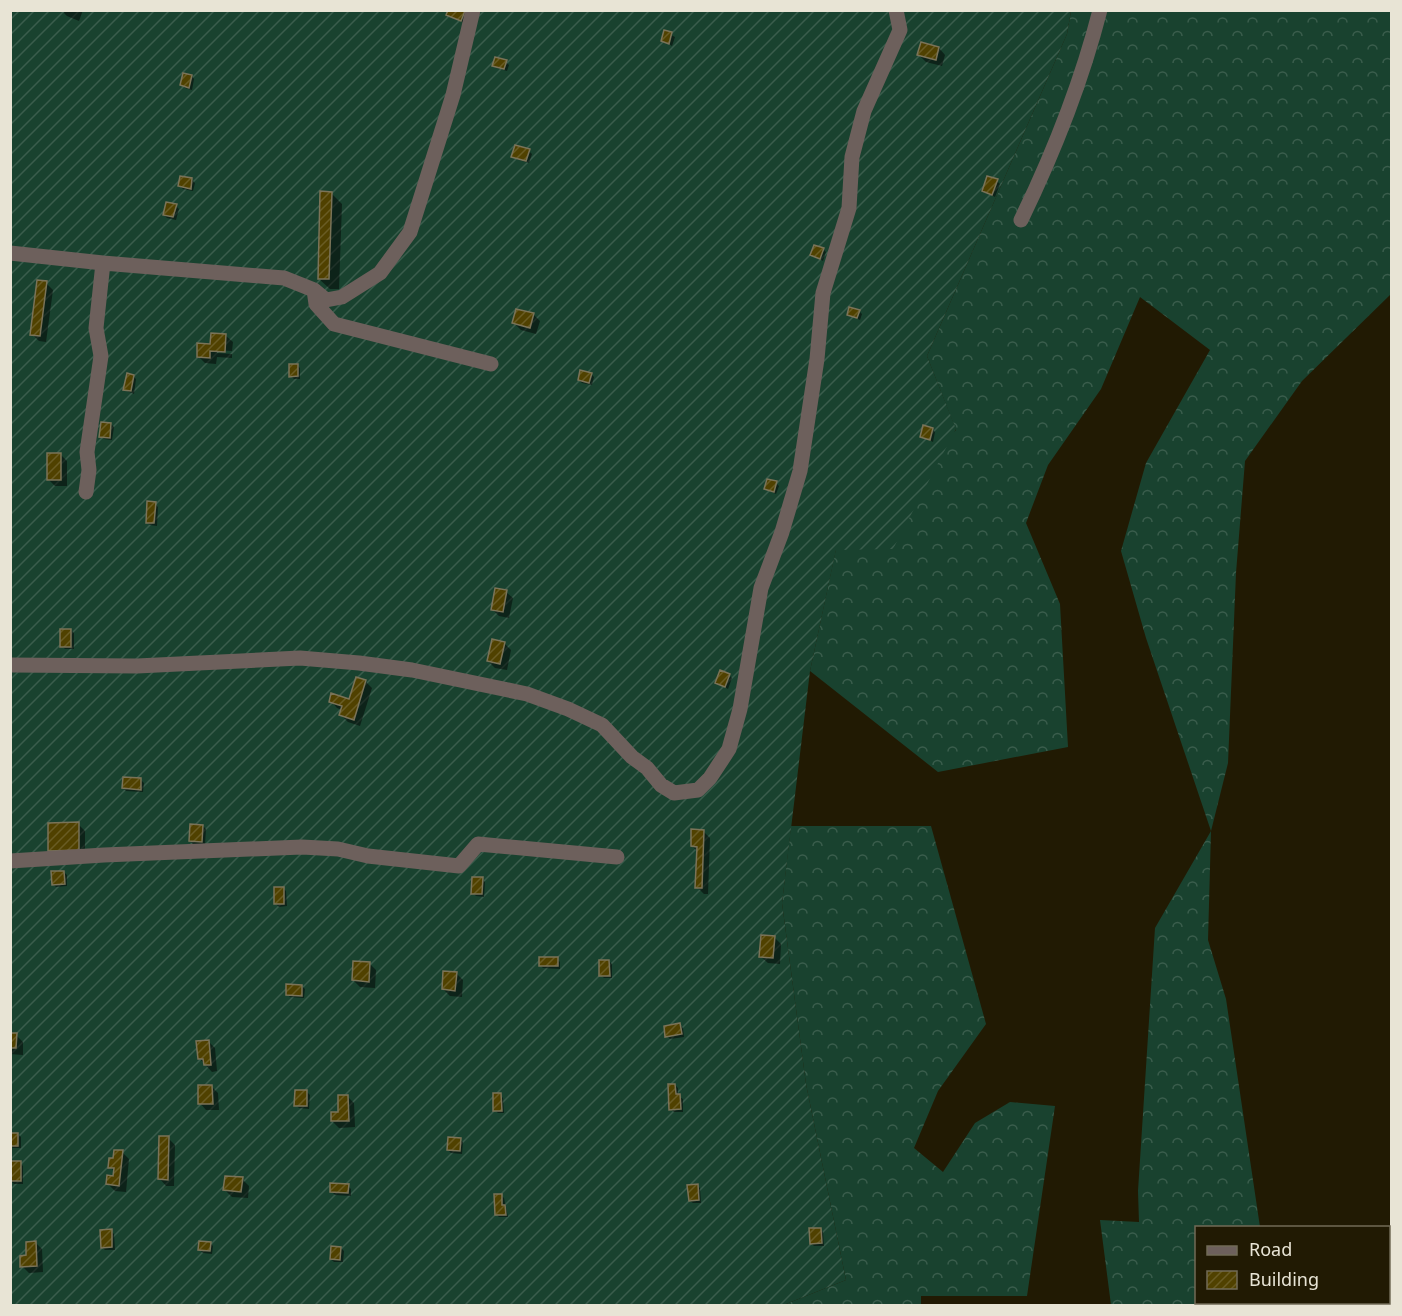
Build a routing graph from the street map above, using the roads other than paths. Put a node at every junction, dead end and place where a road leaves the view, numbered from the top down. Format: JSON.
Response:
{"nodes":[{"id":1,"x":473,"y":10,"type":"edge"},
{"id":2,"x":896,"y":10,"type":"edge"},
{"id":3,"x":1100,"y":10,"type":"edge"},
{"id":4,"x":1021,"y":219,"type":"dead end"},
{"id":5,"x":10,"y":252,"type":"edge"},
{"id":6,"x":103,"y":263,"type":"junction"},
{"id":7,"x":314,"y":290,"type":"junction"},
{"id":8,"x":491,"y":364,"type":"dead end"},
{"id":9,"x":86,"y":492,"type":"dead end"},
{"id":10,"x":10,"y":665,"type":"edge"},
{"id":11,"x":617,"y":857,"type":"dead end"},
{"id":12,"x":10,"y":861,"type":"edge"}],
"edges":[{"from":1,"to":7,"type":"street"},
{"from":2,"to":10,"type":"street"},
{"from":3,"to":4,"type":"street"},
{"from":5,"to":6,"type":"street"},
{"from":6,"to":7,"type":"street"},
{"from":6,"to":9,"type":"street"},
{"from":7,"to":8,"type":"street"},
{"from":11,"to":12,"type":"street"}]}
